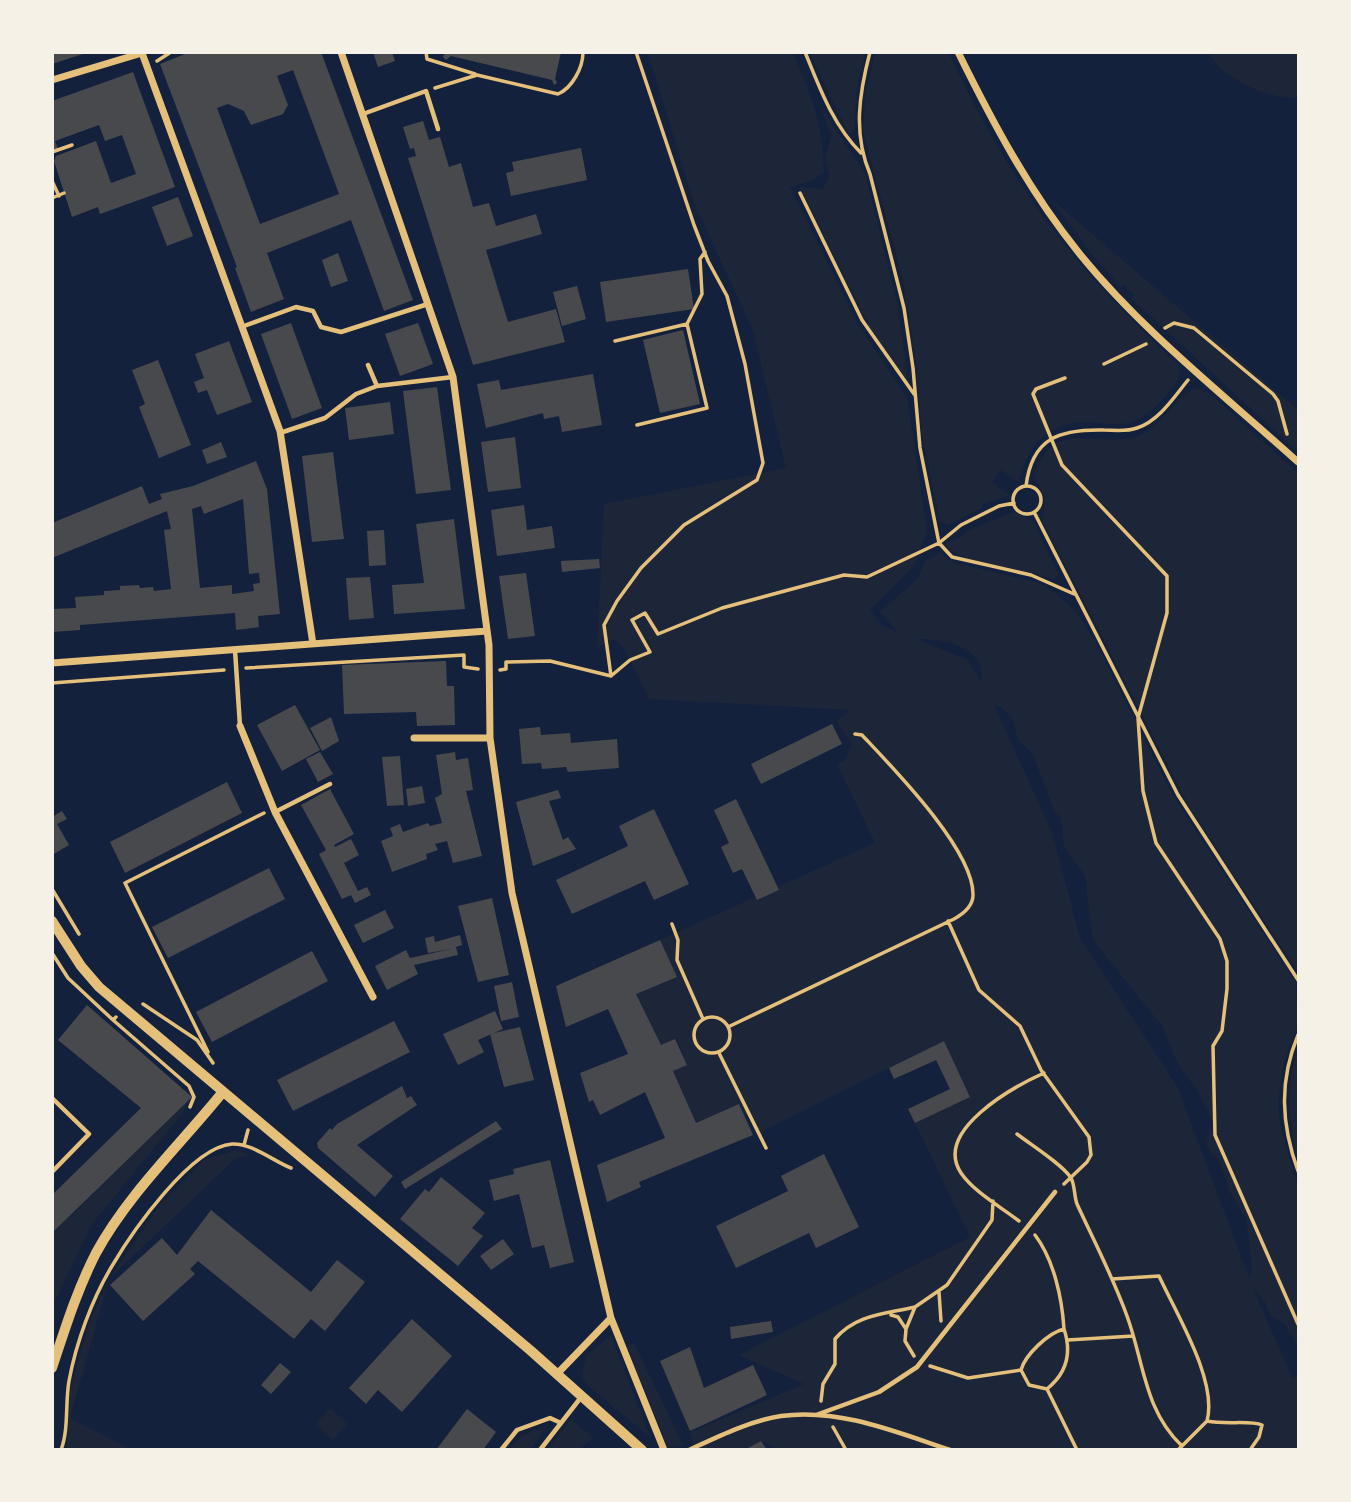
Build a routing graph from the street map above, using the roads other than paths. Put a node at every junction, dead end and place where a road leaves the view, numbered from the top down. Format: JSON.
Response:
{"nodes":[{"id":1,"x":341,"y":52,"type":"edge"},
{"id":2,"x":958,"y":52,"type":"edge"},
{"id":3,"x":142,"y":53,"type":"edge"},
{"id":4,"x":52,"y":80,"type":"edge"},
{"id":5,"x":363,"y":114,"type":"junction"},
{"id":6,"x":438,"y":129,"type":"dead end"},
{"id":7,"x":428,"y":303,"type":"junction"},
{"id":8,"x":244,"y":326,"type":"junction"},
{"id":9,"x":368,"y":365,"type":"dead end"},
{"id":10,"x":453,"y":377,"type":"junction"},
{"id":11,"x":377,"y":386,"type":"junction"},
{"id":12,"x":280,"y":433,"type":"junction"},
{"id":13,"x":1298,"y":462,"type":"edge"},
{"id":14,"x":487,"y":631,"type":"junction"},
{"id":15,"x":313,"y":644,"type":"junction"},
{"id":16,"x":235,"y":650,"type":"junction"},
{"id":17,"x":52,"y":663,"type":"edge"},
{"id":18,"x":240,"y":726,"type":"joint"},
{"id":19,"x":414,"y":738,"type":"dead end"},
{"id":20,"x":490,"y":738,"type":"junction"},
{"id":21,"x":330,"y":784,"type":"dead end"},
{"id":22,"x":274,"y":810,"type":"junction"},
{"id":23,"x":52,"y":921,"type":"edge"},
{"id":24,"x":373,"y":997,"type":"dead end"},
{"id":25,"x":222,"y":1093,"type":"junction"},
{"id":26,"x":52,"y":1098,"type":"edge"},
{"id":27,"x":52,"y":1172,"type":"edge"},
{"id":28,"x":1055,"y":1192,"type":"road end"},
{"id":29,"x":611,"y":1318,"type":"junction"},
{"id":30,"x":52,"y":1368,"type":"edge"},
{"id":31,"x":557,"y":1374,"type":"junction"},
{"id":32,"x":582,"y":1396,"type":"junction"},
{"id":33,"x":828,"y":1414,"type":"junction"},
{"id":34,"x":561,"y":1423,"type":"junction"},
{"id":35,"x":501,"y":1450,"type":"edge"},
{"id":36,"x":540,"y":1450,"type":"edge"},
{"id":37,"x":642,"y":1450,"type":"edge"},
{"id":38,"x":664,"y":1450,"type":"edge"},
{"id":39,"x":688,"y":1450,"type":"edge"},
{"id":40,"x":950,"y":1450,"type":"edge"}],
"edges":[{"from":1,"to":5,"type":"street"},
{"from":2,"to":13,"type":"street"},
{"from":3,"to":4,"type":"street"},
{"from":3,"to":8,"type":"street"},
{"from":5,"to":6,"type":"lane"},
{"from":5,"to":7,"type":"street"},
{"from":7,"to":8,"type":"lane"},
{"from":7,"to":10,"type":"street"},
{"from":8,"to":12,"type":"street"},
{"from":9,"to":11,"type":"lane"},
{"from":10,"to":11,"type":"lane"},
{"from":10,"to":14,"type":"street"},
{"from":11,"to":12,"type":"lane"},
{"from":12,"to":15,"type":"street"},
{"from":14,"to":15,"type":"street"},
{"from":14,"to":20,"type":"street"},
{"from":15,"to":16,"type":"street"},
{"from":16,"to":17,"type":"street"},
{"from":16,"to":18,"type":"lane"},
{"from":18,"to":22,"type":"street"},
{"from":19,"to":20,"type":"street"},
{"from":20,"to":29,"type":"street"},
{"from":21,"to":22,"type":"lane"},
{"from":22,"to":24,"type":"street"},
{"from":23,"to":25,"type":"street"},
{"from":25,"to":30,"type":"street"},
{"from":25,"to":31,"type":"street"},
{"from":26,"to":27,"type":"lane"},
{"from":28,"to":33,"type":"lane"},
{"from":29,"to":31,"type":"street"},
{"from":29,"to":38,"type":"street"},
{"from":31,"to":32,"type":"street"},
{"from":32,"to":34,"type":"lane"},
{"from":32,"to":37,"type":"street"},
{"from":33,"to":39,"type":"lane"},
{"from":33,"to":40,"type":"lane"},
{"from":34,"to":35,"type":"lane"},
{"from":34,"to":36,"type":"lane"}]}
